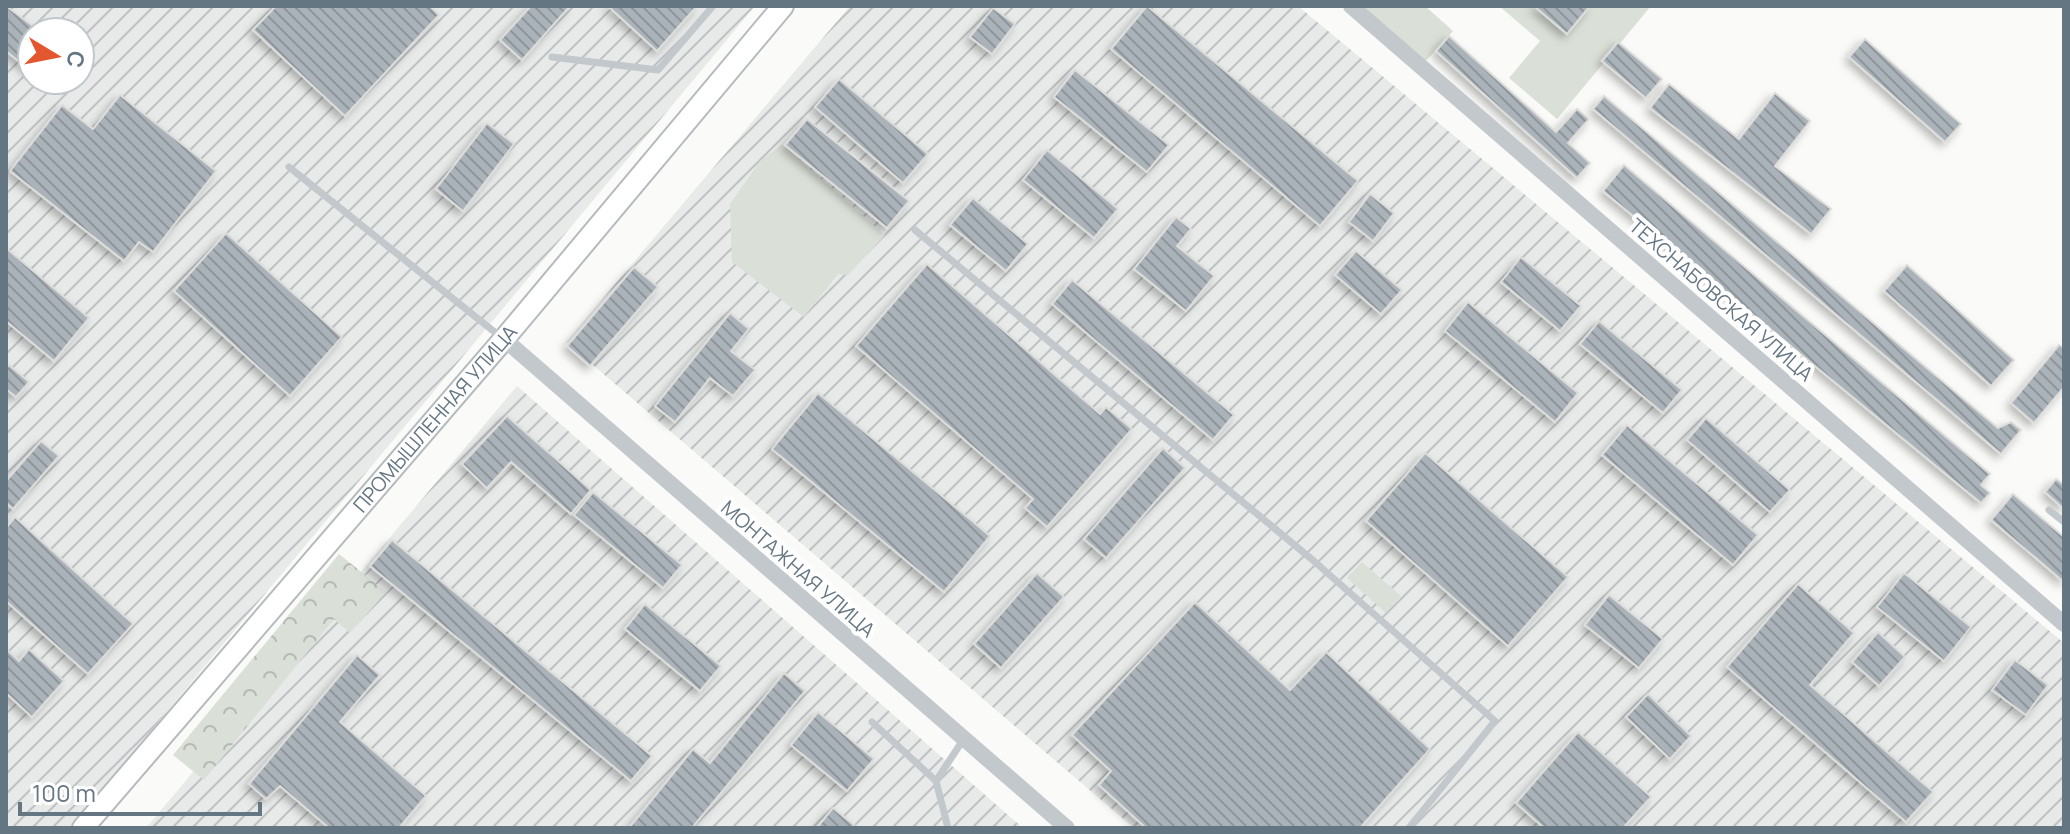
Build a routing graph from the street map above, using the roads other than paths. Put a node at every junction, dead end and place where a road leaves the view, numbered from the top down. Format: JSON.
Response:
{"nodes":[{"id":1,"x":713,"y":6,"type":"edge"},
{"id":2,"x":783,"y":6,"type":"edge"},
{"id":3,"x":1351,"y":6,"type":"edge"},
{"id":4,"x":552,"y":57,"type":"dead end"},
{"id":5,"x":289,"y":167,"type":"dead end"},
{"id":6,"x":915,"y":230,"type":"dead end"},
{"id":7,"x":504,"y":339,"type":"junction"},
{"id":8,"x":2049,"y":510,"type":"dead end"},
{"id":9,"x":2064,"y":522,"type":"edge"},
{"id":10,"x":2064,"y":624,"type":"edge"},
{"id":11,"x":872,"y":722,"type":"dead end"},
{"id":12,"x":963,"y":740,"type":"junction"},
{"id":13,"x":936,"y":781,"type":"junction"},
{"id":14,"x":83,"y":828,"type":"edge"},
{"id":15,"x":948,"y":828,"type":"edge"},
{"id":16,"x":1067,"y":828,"type":"edge"},
{"id":17,"x":1409,"y":828,"type":"edge"}],
"edges":[{"from":1,"to":4,"type":"lane"},
{"from":2,"to":7,"type":"main road","name":"ПРОМЫШЛЕННАЯ УЛИЦА"},
{"from":3,"to":10,"type":"street","name":"ТЕХСНАБОВСКАЯ УЛИЦА"},
{"from":5,"to":7,"type":"lane"},
{"from":6,"to":17,"type":"lane"},
{"from":7,"to":12,"type":"street","name":"МОНТАЖНАЯ УЛИЦА"},
{"from":7,"to":14,"type":"main road","name":"ПРОМЫШЛЕННАЯ УЛИЦА"},
{"from":8,"to":9,"type":"lane"},
{"from":11,"to":13,"type":"lane"},
{"from":12,"to":13,"type":"lane"},
{"from":12,"to":16,"type":"street","name":"МОНТАЖНАЯ УЛИЦА"},
{"from":13,"to":15,"type":"lane"}]}
